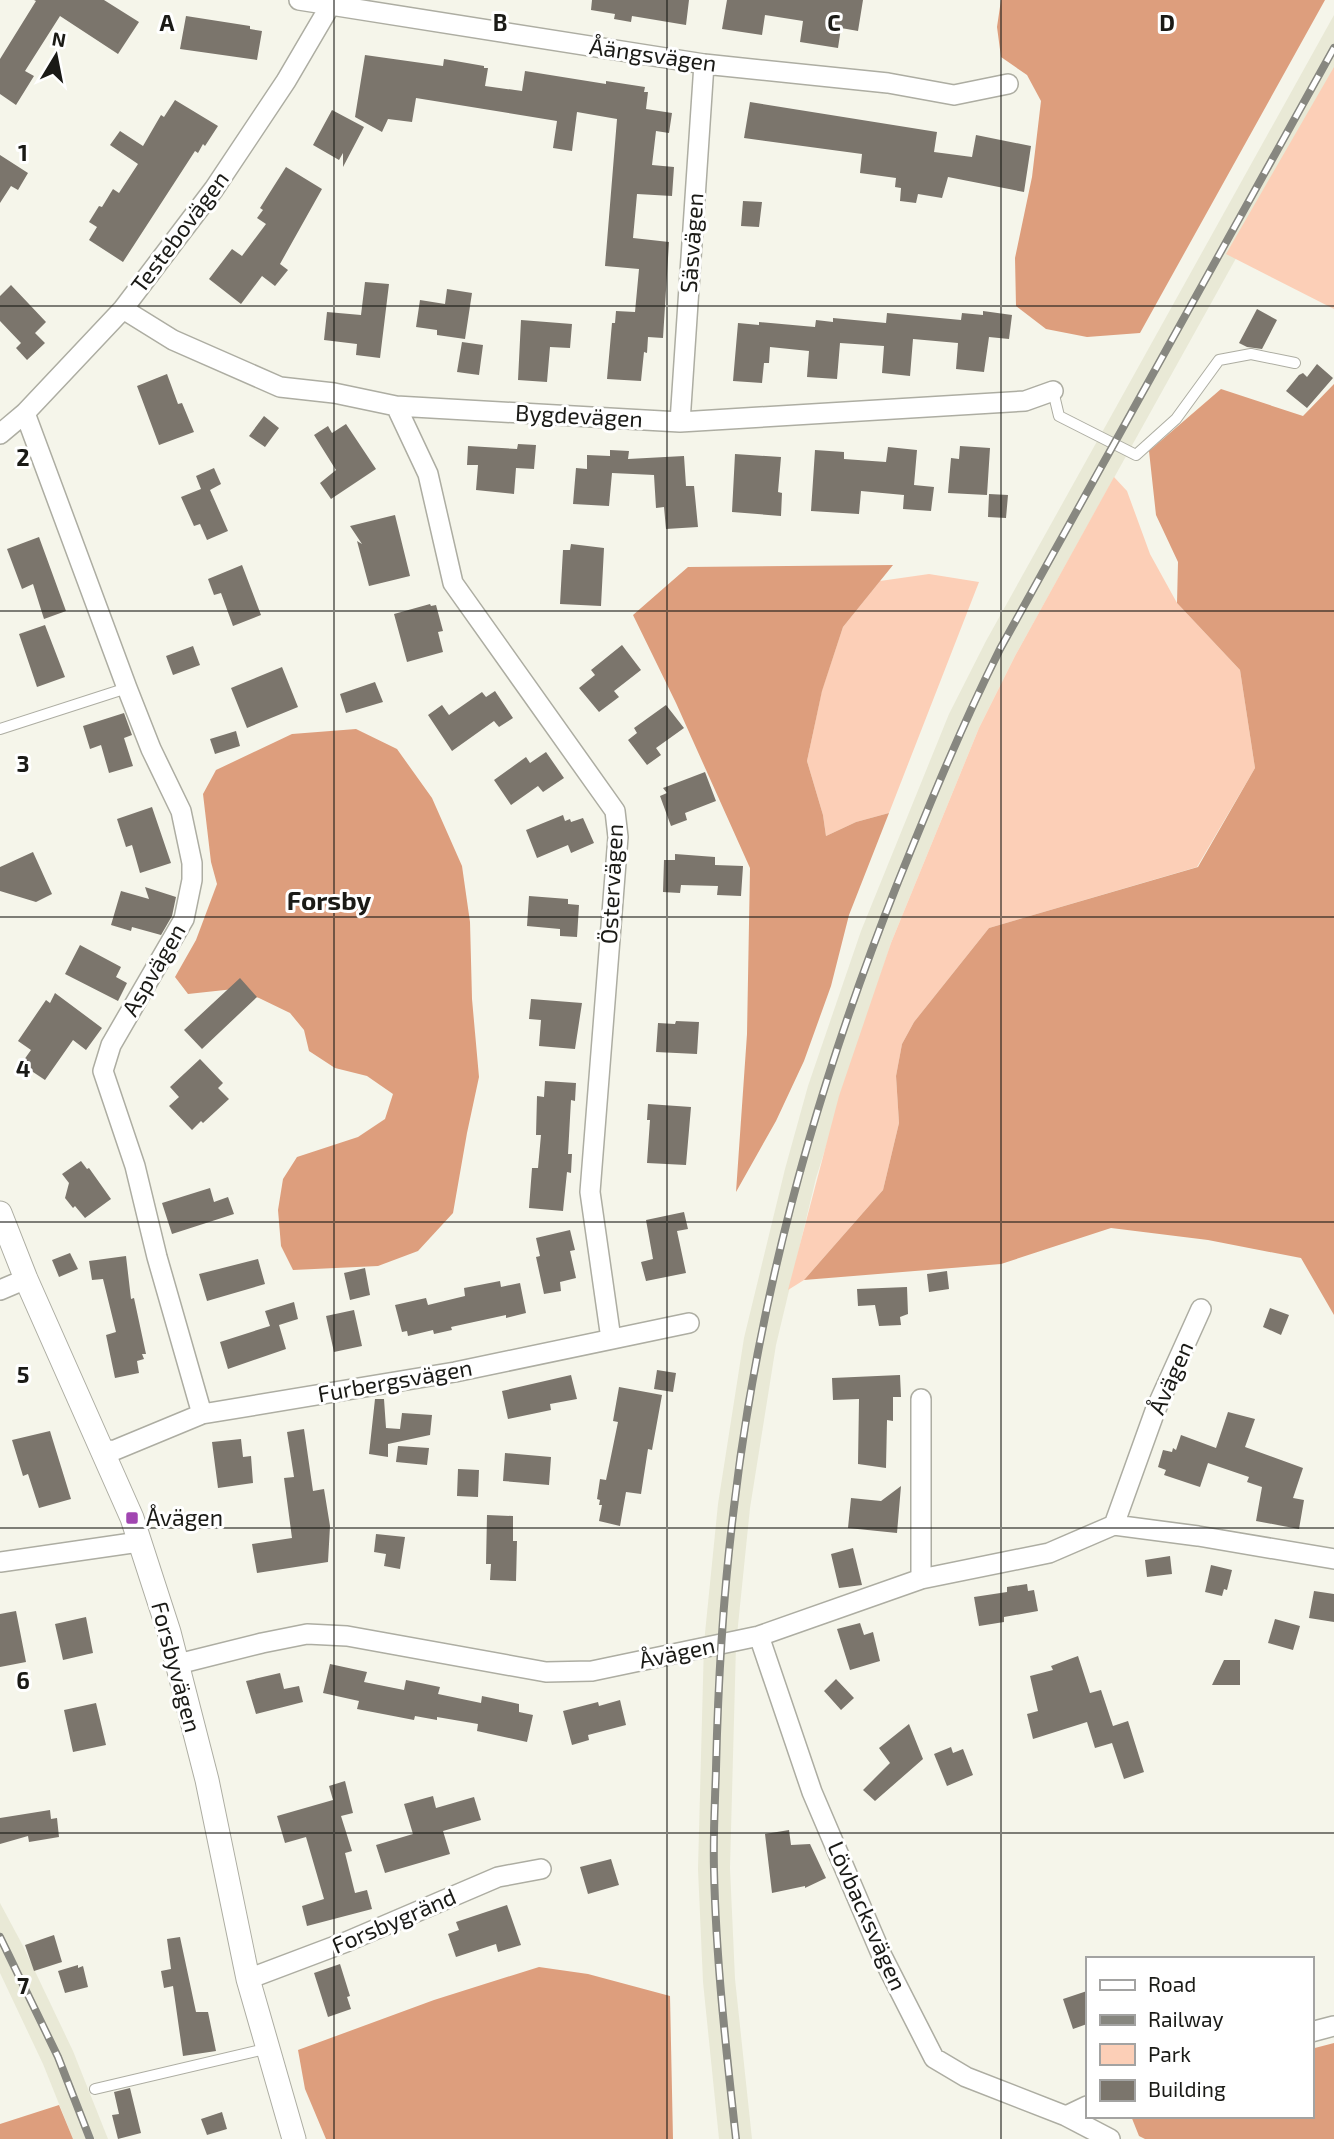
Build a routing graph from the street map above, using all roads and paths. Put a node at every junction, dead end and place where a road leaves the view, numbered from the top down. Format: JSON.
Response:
{"nodes":[{"id":1,"x":299,"y":0,"type":"edge"},
{"id":2,"x":330,"y":6,"type":"junction"},
{"id":3,"x":704,"y":64,"type":"junction"},
{"id":4,"x":1008,"y":83,"type":"dead end"},
{"id":5,"x":123,"y":309,"type":"junction"},
{"id":6,"x":1295,"y":363,"type":"dead end"},
{"id":7,"x":1053,"y":391,"type":"joint"},
{"id":8,"x":396,"y":406,"type":"junction"},
{"id":9,"x":25,"y":413,"type":"junction"},
{"id":10,"x":680,"y":422,"type":"junction"},
{"id":11,"x":0,"y":434,"type":"edge"},
{"id":12,"x":127,"y":688,"type":"junction"},
{"id":13,"x":0,"y":729,"type":"edge"},
{"id":14,"x":0,"y":1213,"type":"edge"},
{"id":15,"x":26,"y":1279,"type":"junction"},
{"id":16,"x":0,"y":1290,"type":"edge"},
{"id":17,"x":1201,"y":1310,"type":"dead end"},
{"id":18,"x":689,"y":1323,"type":"dead end"},
{"id":19,"x":611,"y":1339,"type":"junction"},
{"id":20,"x":921,"y":1399,"type":"dead end"},
{"id":21,"x":202,"y":1414,"type":"junction"},
{"id":22,"x":104,"y":1451,"type":"junction"},
{"id":23,"x":1114,"y":1525,"type":"junction"},
{"id":24,"x":139,"y":1542,"type":"junction"},
{"id":25,"x":1334,"y":1559,"type":"edge"},
{"id":26,"x":0,"y":1562,"type":"edge"},
{"id":27,"x":921,"y":1579,"type":"junction"},
{"id":28,"x":759,"y":1636,"type":"junction"},
{"id":29,"x":178,"y":1664,"type":"junction"},
{"id":30,"x":541,"y":1869,"type":"dead end"},
{"id":31,"x":248,"y":1979,"type":"junction"},
{"id":32,"x":1334,"y":2026,"type":"edge"},
{"id":33,"x":1313,"y":2031,"type":"edge"},
{"id":34,"x":270,"y":2048,"type":"junction"},
{"id":35,"x":95,"y":2089,"type":"dead end"},
{"id":36,"x":1086,"y":2106,"type":"edge"},
{"id":37,"x":1066,"y":2116,"type":"junction"},
{"id":38,"x":294,"y":2139,"type":"edge"},
{"id":39,"x":1110,"y":2139,"type":"edge"}],
"edges":[{"from":1,"to":2,"type":"street","name":"Åängsvägen"},
{"from":2,"to":3,"type":"street","name":"Åängsvägen"},
{"from":2,"to":5,"type":"street","name":"Testebovägen"},
{"from":3,"to":4,"type":"street","name":"Åängsvägen"},
{"from":3,"to":10,"type":"street","name":"Säsvägen"},
{"from":5,"to":8,"type":"street","name":"Bygdevägen"},
{"from":5,"to":9,"type":"street","name":"Testebovägen"},
{"from":6,"to":7,"type":"lane"},
{"from":7,"to":10,"type":"street","name":"Bygdevägen"},
{"from":8,"to":10,"type":"street","name":"Bygdevägen"},
{"from":8,"to":19,"type":"street","name":"Östervägen"},
{"from":9,"to":11,"type":"street","name":"Testebovägen"},
{"from":9,"to":12,"type":"street","name":"Aspvägen"},
{"from":12,"to":13,"type":"lane"},
{"from":12,"to":21,"type":"street","name":"Aspvägen"},
{"from":14,"to":15,"type":"street","name":"Forsbyvägen"},
{"from":15,"to":16,"type":"street"},
{"from":15,"to":22,"type":"street","name":"Forsbyvägen"},
{"from":17,"to":23,"type":"street","name":"Åvägen"},
{"from":18,"to":19,"type":"street","name":"Furbergsvägen"},
{"from":19,"to":21,"type":"street","name":"Furbergsvägen"},
{"from":20,"to":27,"type":"street"},
{"from":21,"to":22,"type":"street","name":"Furbergsvägen"},
{"from":22,"to":24,"type":"street","name":"Forsbyvägen"},
{"from":23,"to":25,"type":"street"},
{"from":23,"to":27,"type":"street","name":"Åvägen"},
{"from":24,"to":26,"type":"street"},
{"from":24,"to":29,"type":"street","name":"Forsbyvägen"},
{"from":27,"to":28,"type":"street","name":"Åvägen"},
{"from":28,"to":29,"type":"street","name":"Åvägen"},
{"from":28,"to":37,"type":"street","name":"Lövbacksvägen"},
{"from":29,"to":31,"type":"street","name":"Forsbyvägen"},
{"from":30,"to":31,"type":"street","name":"Forsbygränd"},
{"from":31,"to":34,"type":"street","name":"Forsbyvägen"},
{"from":32,"to":33,"type":"street"},
{"from":34,"to":35,"type":"lane"},
{"from":34,"to":38,"type":"street","name":"Forsbyvägen"},
{"from":36,"to":37,"type":"street"},
{"from":37,"to":39,"type":"street","name":"Lövbacksvägen"}]}
